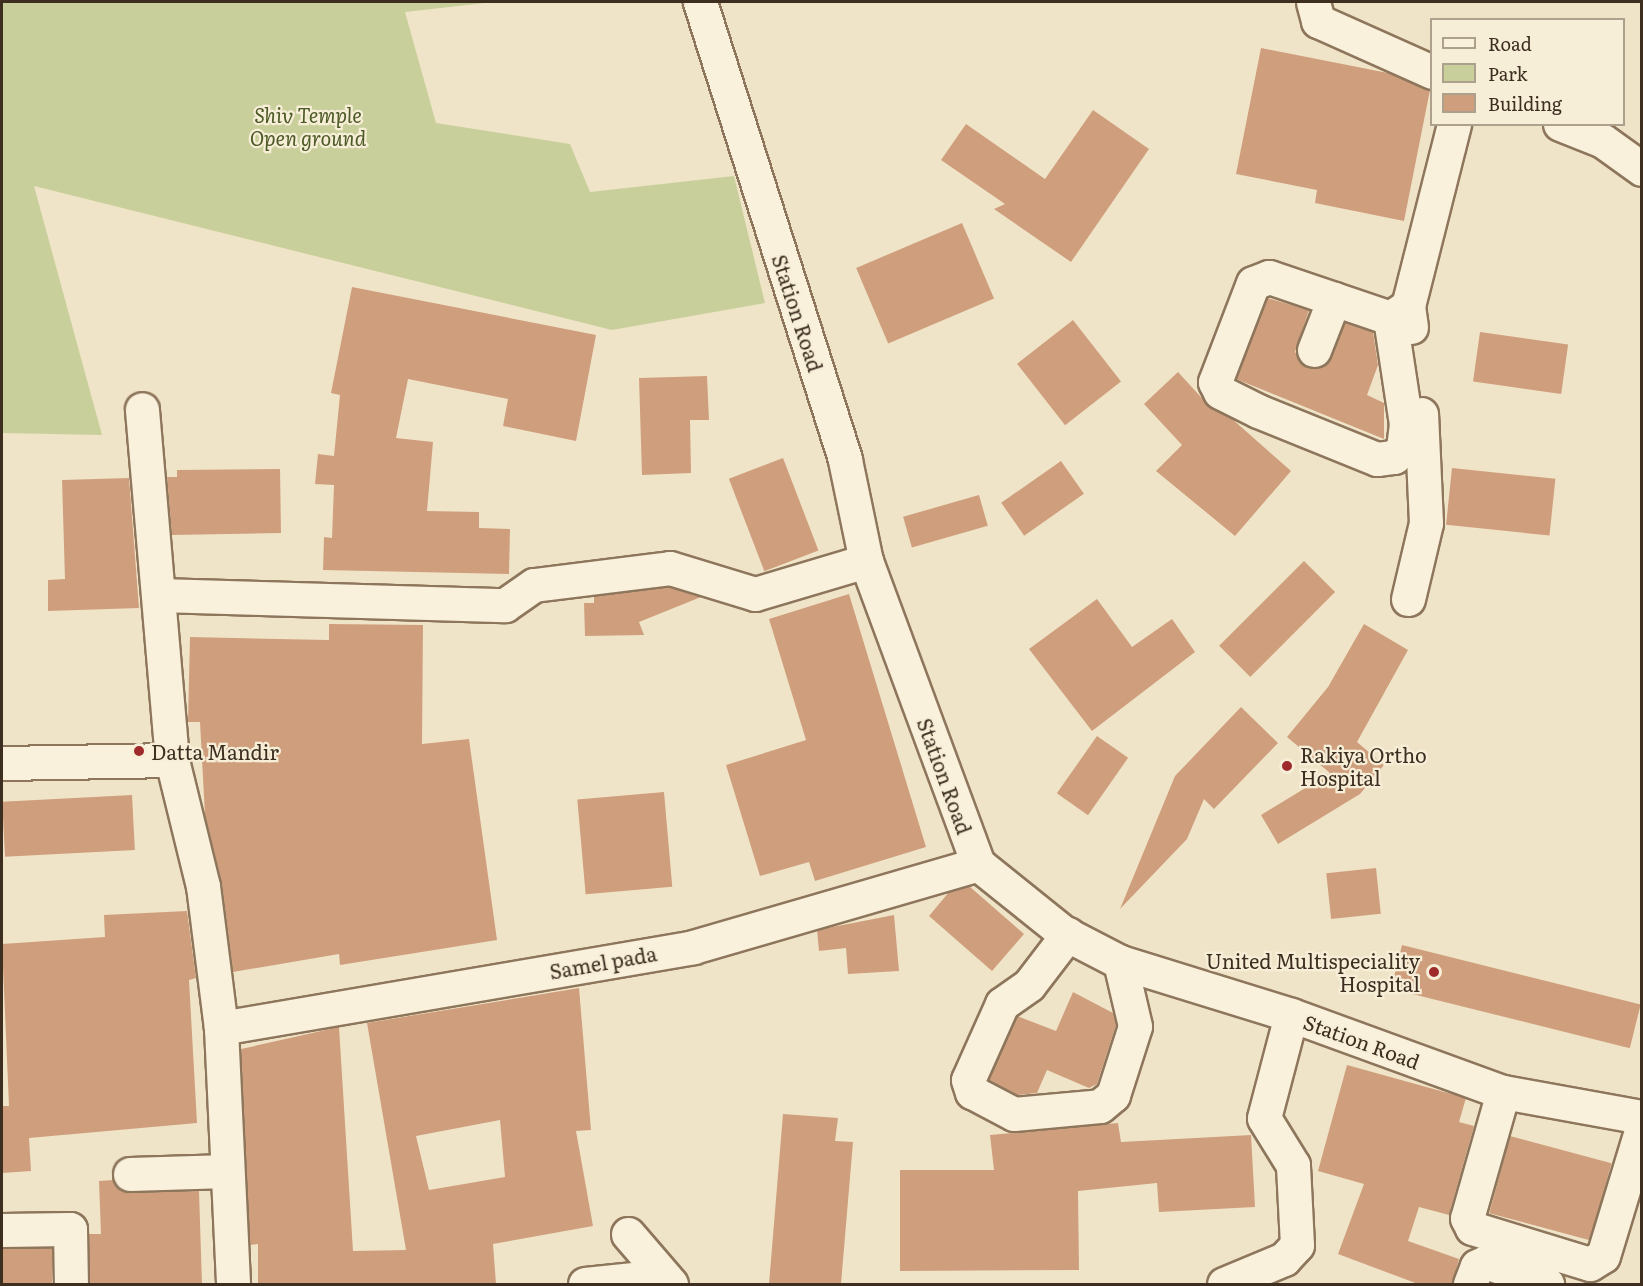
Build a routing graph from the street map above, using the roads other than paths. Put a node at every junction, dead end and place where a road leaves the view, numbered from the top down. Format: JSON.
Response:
{"nodes":[{"id":1,"x":700,"y":2,"type":"edge"},
{"id":2,"x":1313,"y":2,"type":"edge"},
{"id":3,"x":1430,"y":72,"type":"edge"},
{"id":4,"x":1453,"y":126,"type":"edge"},
{"id":5,"x":1565,"y":126,"type":"edge"},
{"id":6,"x":1641,"y":169,"type":"edge"},
{"id":7,"x":1334,"y":299,"type":"junction"},
{"id":8,"x":1399,"y":312,"type":"junction"},
{"id":9,"x":1314,"y":350,"type":"dead end"},
{"id":10,"x":142,"y":409,"type":"dead end"},
{"id":11,"x":866,"y":561,"type":"junction"},
{"id":12,"x":159,"y":595,"type":"junction"},
{"id":13,"x":1408,"y":599,"type":"dead end"},
{"id":14,"x":172,"y":760,"type":"junction"},
{"id":15,"x":2,"y":763,"type":"edge"},
{"id":16,"x":978,"y":864,"type":"junction"},
{"id":17,"x":1068,"y":934,"type":"junction"},
{"id":18,"x":1120,"y":962,"type":"junction"},
{"id":19,"x":1291,"y":1015,"type":"junction"},
{"id":20,"x":221,"y":1028,"type":"junction"},
{"id":21,"x":1503,"y":1092,"type":"junction"},
{"id":22,"x":1641,"y":1117,"type":"edge"},
{"id":23,"x":1641,"y":1128,"type":"edge"},
{"id":24,"x":217,"y":1171,"type":"junction"},
{"id":25,"x":130,"y":1174,"type":"dead end"},
{"id":26,"x":2,"y":1230,"type":"edge"},
{"id":27,"x":628,"y":1234,"type":"dead end"},
{"id":28,"x":211,"y":1236,"type":"dead end"},
{"id":29,"x":667,"y":1280,"type":"edge"},
{"id":30,"x":71,"y":1284,"type":"edge"},
{"id":31,"x":233,"y":1284,"type":"edge"},
{"id":32,"x":589,"y":1284,"type":"edge"},
{"id":33,"x":1224,"y":1284,"type":"edge"},
{"id":34,"x":1470,"y":1284,"type":"edge"},
{"id":35,"x":1547,"y":1284,"type":"edge"}],
"edges":[{"from":1,"to":11,"type":"street","name":"Station Road"},
{"from":2,"to":3,"type":"street"},
{"from":4,"to":8,"type":"street"},
{"from":5,"to":6,"type":"street"},
{"from":7,"to":8,"type":"street"},
{"from":7,"to":8,"type":"street"},
{"from":7,"to":9,"type":"street"},
{"from":8,"to":13,"type":"street"},
{"from":10,"to":12,"type":"street"},
{"from":11,"to":12,"type":"street"},
{"from":11,"to":16,"type":"street","name":"Station Road"},
{"from":12,"to":14,"type":"street"},
{"from":14,"to":15,"type":"street"},
{"from":14,"to":20,"type":"street"},
{"from":16,"to":17,"type":"street","name":"Station Road"},
{"from":16,"to":20,"type":"street","name":"Samel pada"},
{"from":17,"to":18,"type":"street","name":"Station Road"},
{"from":17,"to":18,"type":"street"},
{"from":18,"to":19,"type":"street","name":"Station Road"},
{"from":19,"to":21,"type":"street","name":"Station Road"},
{"from":19,"to":33,"type":"street"},
{"from":20,"to":24,"type":"street"},
{"from":21,"to":22,"type":"street","name":"Station Road"},
{"from":21,"to":23,"type":"street"},
{"from":24,"to":25,"type":"street"},
{"from":24,"to":28,"type":"street"},
{"from":24,"to":31,"type":"street"},
{"from":26,"to":30,"type":"street"},
{"from":27,"to":29,"type":"street"},
{"from":29,"to":32,"type":"street"},
{"from":34,"to":35,"type":"street"}]}
